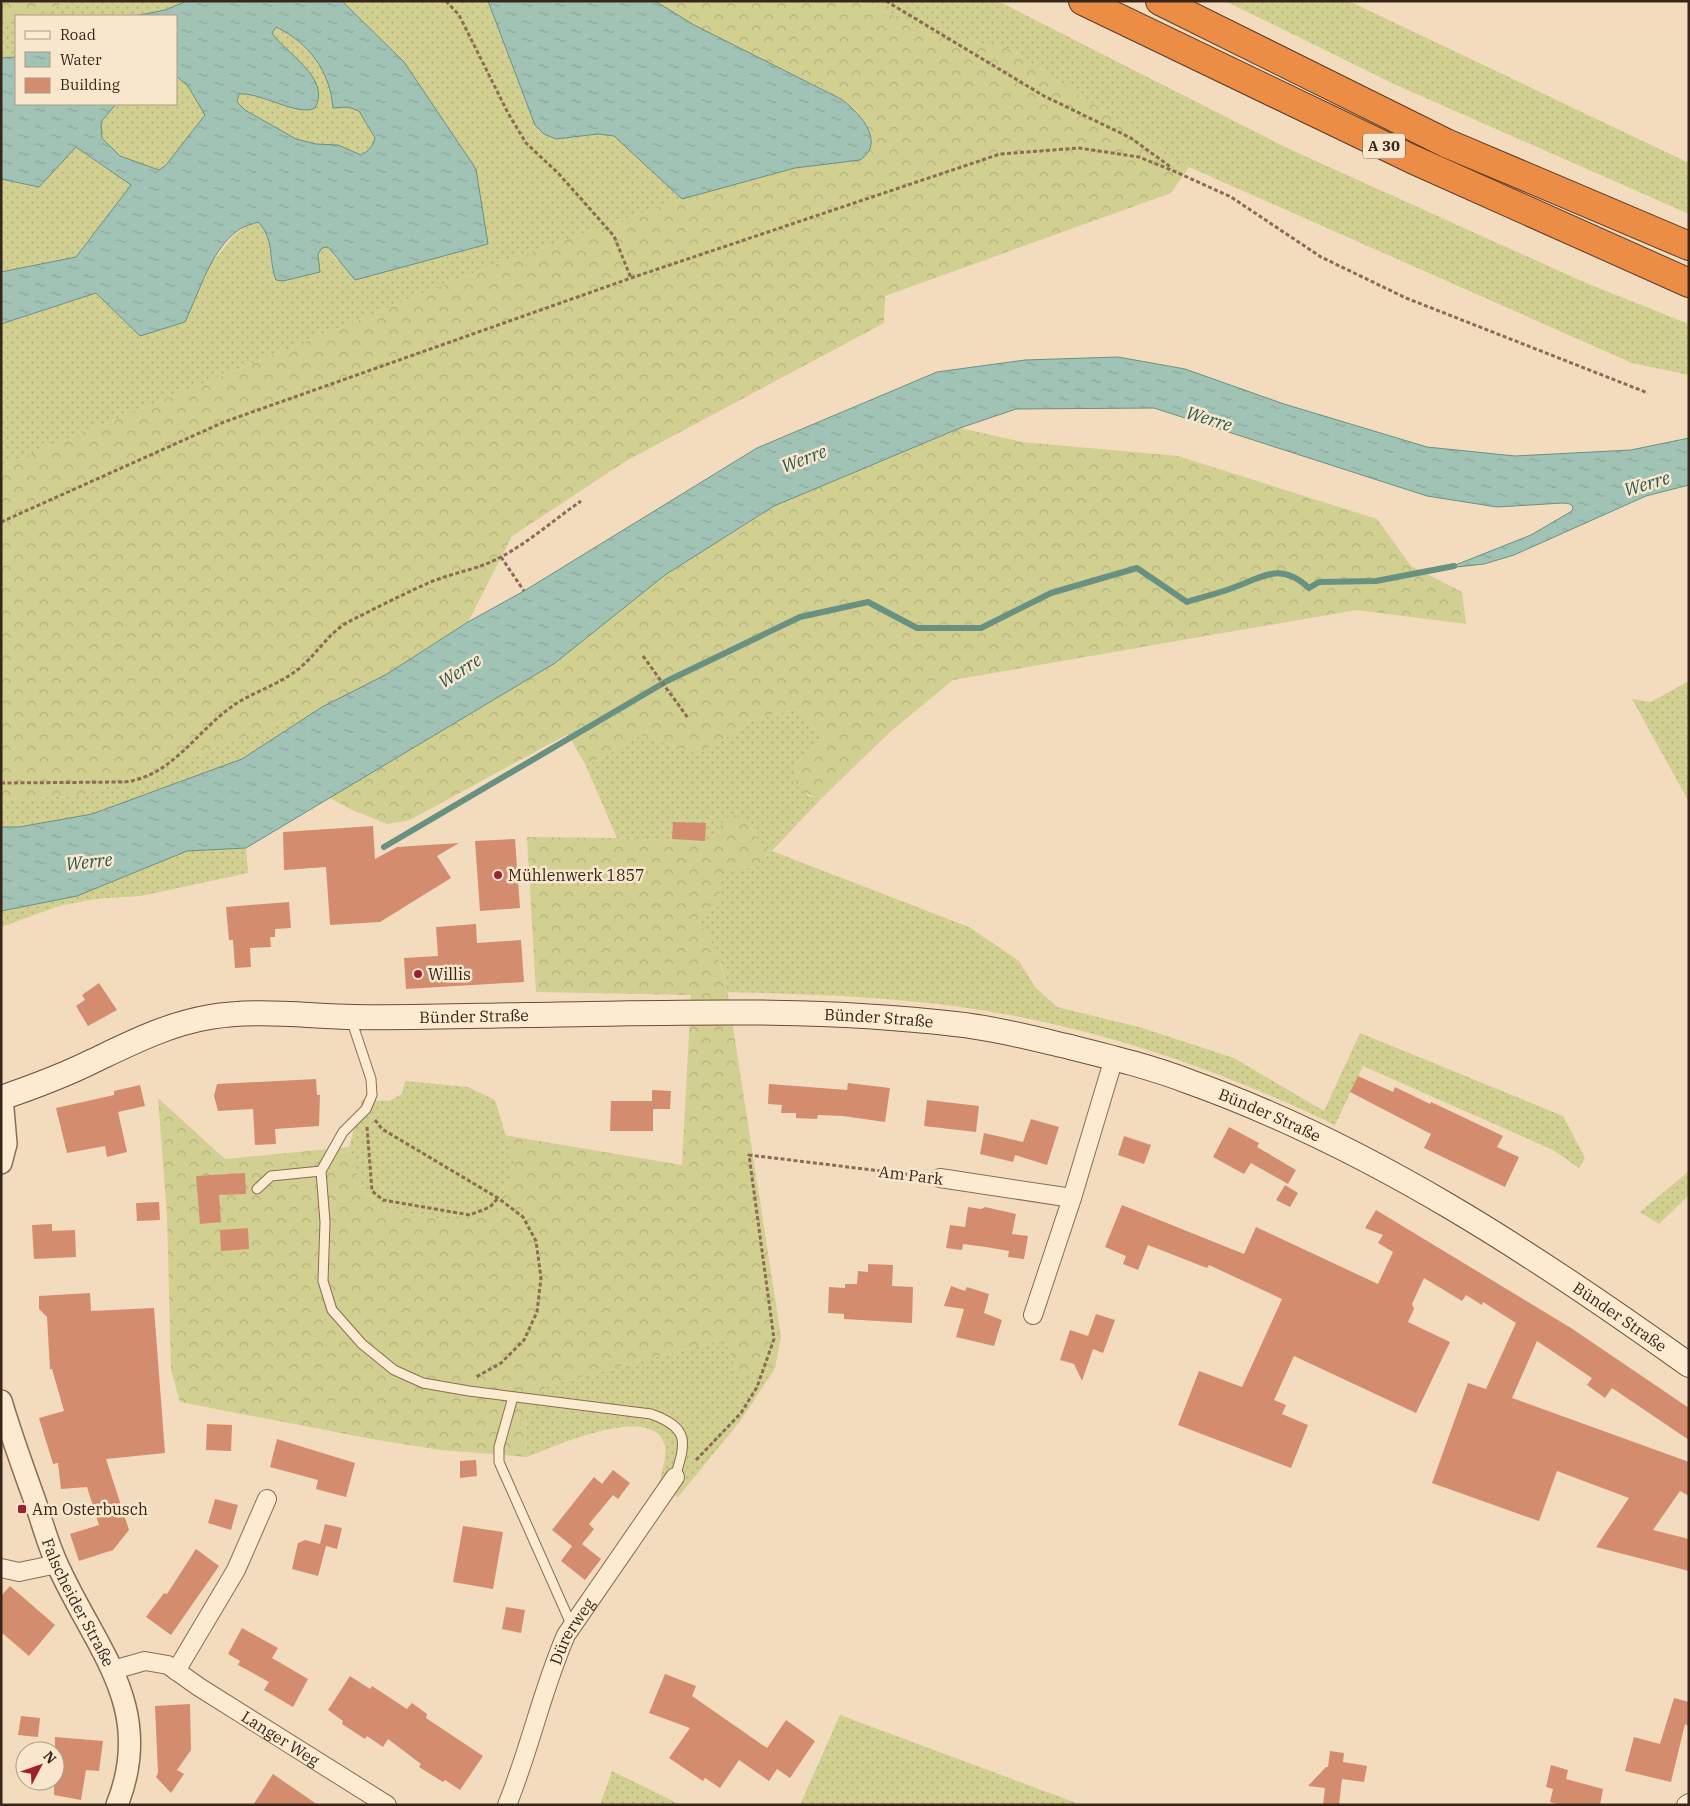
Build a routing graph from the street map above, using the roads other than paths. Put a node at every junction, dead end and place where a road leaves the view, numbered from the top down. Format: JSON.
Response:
{"nodes":[{"id":1,"x":1083,"y":1,"type":"edge"},
{"id":2,"x":1160,"y":1,"type":"edge"},
{"id":3,"x":1689,"y":246,"type":"edge"},
{"id":4,"x":1689,"y":283,"type":"edge"},
{"id":5,"x":353,"y":1017,"type":"junction"},
{"id":6,"x":1114,"y":1058,"type":"junction"},
{"id":7,"x":2,"y":1098,"type":"edge"},
{"id":8,"x":1,"y":1163,"type":"edge"},
{"id":9,"x":320,"y":1171,"type":"junction"},
{"id":10,"x":940,"y":1178,"type":"road end"},
{"id":11,"x":257,"y":1189,"type":"dead end"},
{"id":12,"x":1072,"y":1198,"type":"junction"},
{"id":13,"x":1033,"y":1315,"type":"dead end"},
{"id":14,"x":1689,"y":1365,"type":"edge"},
{"id":15,"x":513,"y":1397,"type":"junction"},
{"id":16,"x":1,"y":1401,"type":"edge"},
{"id":17,"x":675,"y":1477,"type":"joint"},
{"id":18,"x":268,"y":1499,"type":"dead end"},
{"id":19,"x":57,"y":1564,"type":"junction"},
{"id":20,"x":1,"y":1568,"type":"edge"},
{"id":21,"x":571,"y":1624,"type":"junction"},
{"id":22,"x":113,"y":1670,"type":"junction"},
{"id":23,"x":176,"y":1671,"type":"junction"},
{"id":24,"x":117,"y":1805,"type":"edge"},
{"id":25,"x":387,"y":1805,"type":"edge"},
{"id":26,"x":507,"y":1805,"type":"edge"}],
"edges":[{"from":1,"to":4,"type":"highway","number":"A 30"},
{"from":2,"to":3,"type":"highway","number":"A 30"},
{"from":5,"to":6,"type":"main road","name":"Bünder Straße"},
{"from":5,"to":7,"type":"main road","name":"Bünder Straße"},
{"from":5,"to":9,"type":"lane"},
{"from":6,"to":12,"type":"street"},
{"from":6,"to":14,"type":"main road","name":"Bünder Straße"},
{"from":7,"to":8,"type":"street"},
{"from":9,"to":11,"type":"lane"},
{"from":9,"to":15,"type":"lane"},
{"from":10,"to":12,"type":"street","name":"Am Park"},
{"from":12,"to":13,"type":"street"},
{"from":15,"to":17,"type":"lane"},
{"from":15,"to":21,"type":"lane"},
{"from":16,"to":19,"type":"street","name":"Falscheider Straße"},
{"from":17,"to":21,"type":"street","name":"Dürerweg"},
{"from":18,"to":23,"type":"street"},
{"from":19,"to":20,"type":"street"},
{"from":19,"to":22,"type":"street","name":"Falscheider Straße"},
{"from":21,"to":26,"type":"street","name":"Dürerweg"},
{"from":22,"to":23,"type":"street","name":"Langer Weg"},
{"from":22,"to":24,"type":"street","name":"Falscheider Straße"},
{"from":23,"to":25,"type":"street","name":"Langer Weg"}]}
